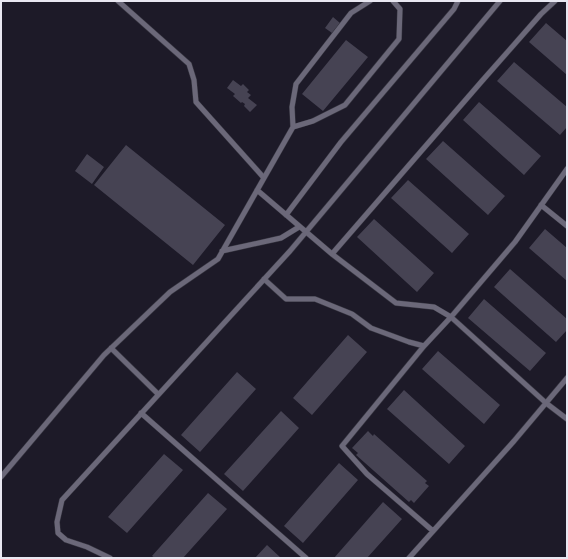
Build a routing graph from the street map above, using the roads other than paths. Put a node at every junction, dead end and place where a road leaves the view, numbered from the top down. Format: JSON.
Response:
{"nodes":[{"id":1,"x":118,"y":1,"type":"edge"},
{"id":2,"x":370,"y":1,"type":"edge"},
{"id":3,"x":393,"y":1,"type":"edge"},
{"id":4,"x":458,"y":1,"type":"edge"},
{"id":5,"x":500,"y":1,"type":"edge"},
{"id":6,"x":556,"y":1,"type":"edge"},
{"id":7,"x":293,"y":127,"type":"junction"},
{"id":8,"x":567,"y":169,"type":"edge"},
{"id":9,"x":264,"y":178,"type":"junction"},
{"id":10,"x":257,"y":190,"type":"junction"},
{"id":11,"x":541,"y":205,"type":"junction"},
{"id":12,"x":286,"y":215,"type":"junction"},
{"id":13,"x":300,"y":226,"type":"junction"},
{"id":14,"x":567,"y":226,"type":"edge"},
{"id":15,"x":306,"y":232,"type":"junction"},
{"id":16,"x":222,"y":251,"type":"junction"},
{"id":17,"x":332,"y":254,"type":"junction"},
{"id":18,"x":264,"y":279,"type":"junction"},
{"id":19,"x":451,"y":317,"type":"junction"},
{"id":20,"x":424,"y":346,"type":"junction"},
{"id":21,"x":111,"y":348,"type":"junction"},
{"id":22,"x":567,"y":378,"type":"edge"},
{"id":23,"x":158,"y":394,"type":"junction"},
{"id":24,"x":546,"y":403,"type":"junction"},
{"id":25,"x":141,"y":413,"type":"junction"},
{"id":26,"x":567,"y":419,"type":"edge"},
{"id":27,"x":1,"y":477,"type":"edge"},
{"id":28,"x":433,"y":531,"type":"junction"},
{"id":29,"x":110,"y":558,"type":"edge"},
{"id":30,"x":306,"y":558,"type":"edge"},
{"id":31,"x":409,"y":558,"type":"edge"}],
"edges":[{"from":1,"to":9,"type":"lane"},
{"from":2,"to":7,"type":"lane"},
{"from":3,"to":7,"type":"lane"},
{"from":4,"to":12,"type":"lane"},
{"from":5,"to":15,"type":"lane"},
{"from":6,"to":17,"type":"lane"},
{"from":7,"to":9,"type":"lane"},
{"from":8,"to":11,"type":"lane"},
{"from":9,"to":10,"type":"lane"},
{"from":10,"to":12,"type":"lane"},
{"from":10,"to":16,"type":"lane"},
{"from":11,"to":14,"type":"lane"},
{"from":11,"to":19,"type":"lane"},
{"from":12,"to":13,"type":"lane"},
{"from":13,"to":15,"type":"lane"},
{"from":13,"to":16,"type":"lane"},
{"from":15,"to":17,"type":"lane"},
{"from":15,"to":18,"type":"lane"},
{"from":16,"to":21,"type":"lane"},
{"from":17,"to":19,"type":"lane"},
{"from":18,"to":20,"type":"lane"},
{"from":18,"to":23,"type":"lane"},
{"from":19,"to":20,"type":"lane"},
{"from":19,"to":24,"type":"lane"},
{"from":20,"to":28,"type":"lane"},
{"from":21,"to":23,"type":"lane"},
{"from":21,"to":27,"type":"lane"},
{"from":22,"to":24,"type":"lane"},
{"from":23,"to":25,"type":"lane"},
{"from":24,"to":26,"type":"lane"},
{"from":24,"to":28,"type":"lane"},
{"from":25,"to":29,"type":"lane"},
{"from":25,"to":30,"type":"lane"},
{"from":28,"to":31,"type":"lane"}]}
